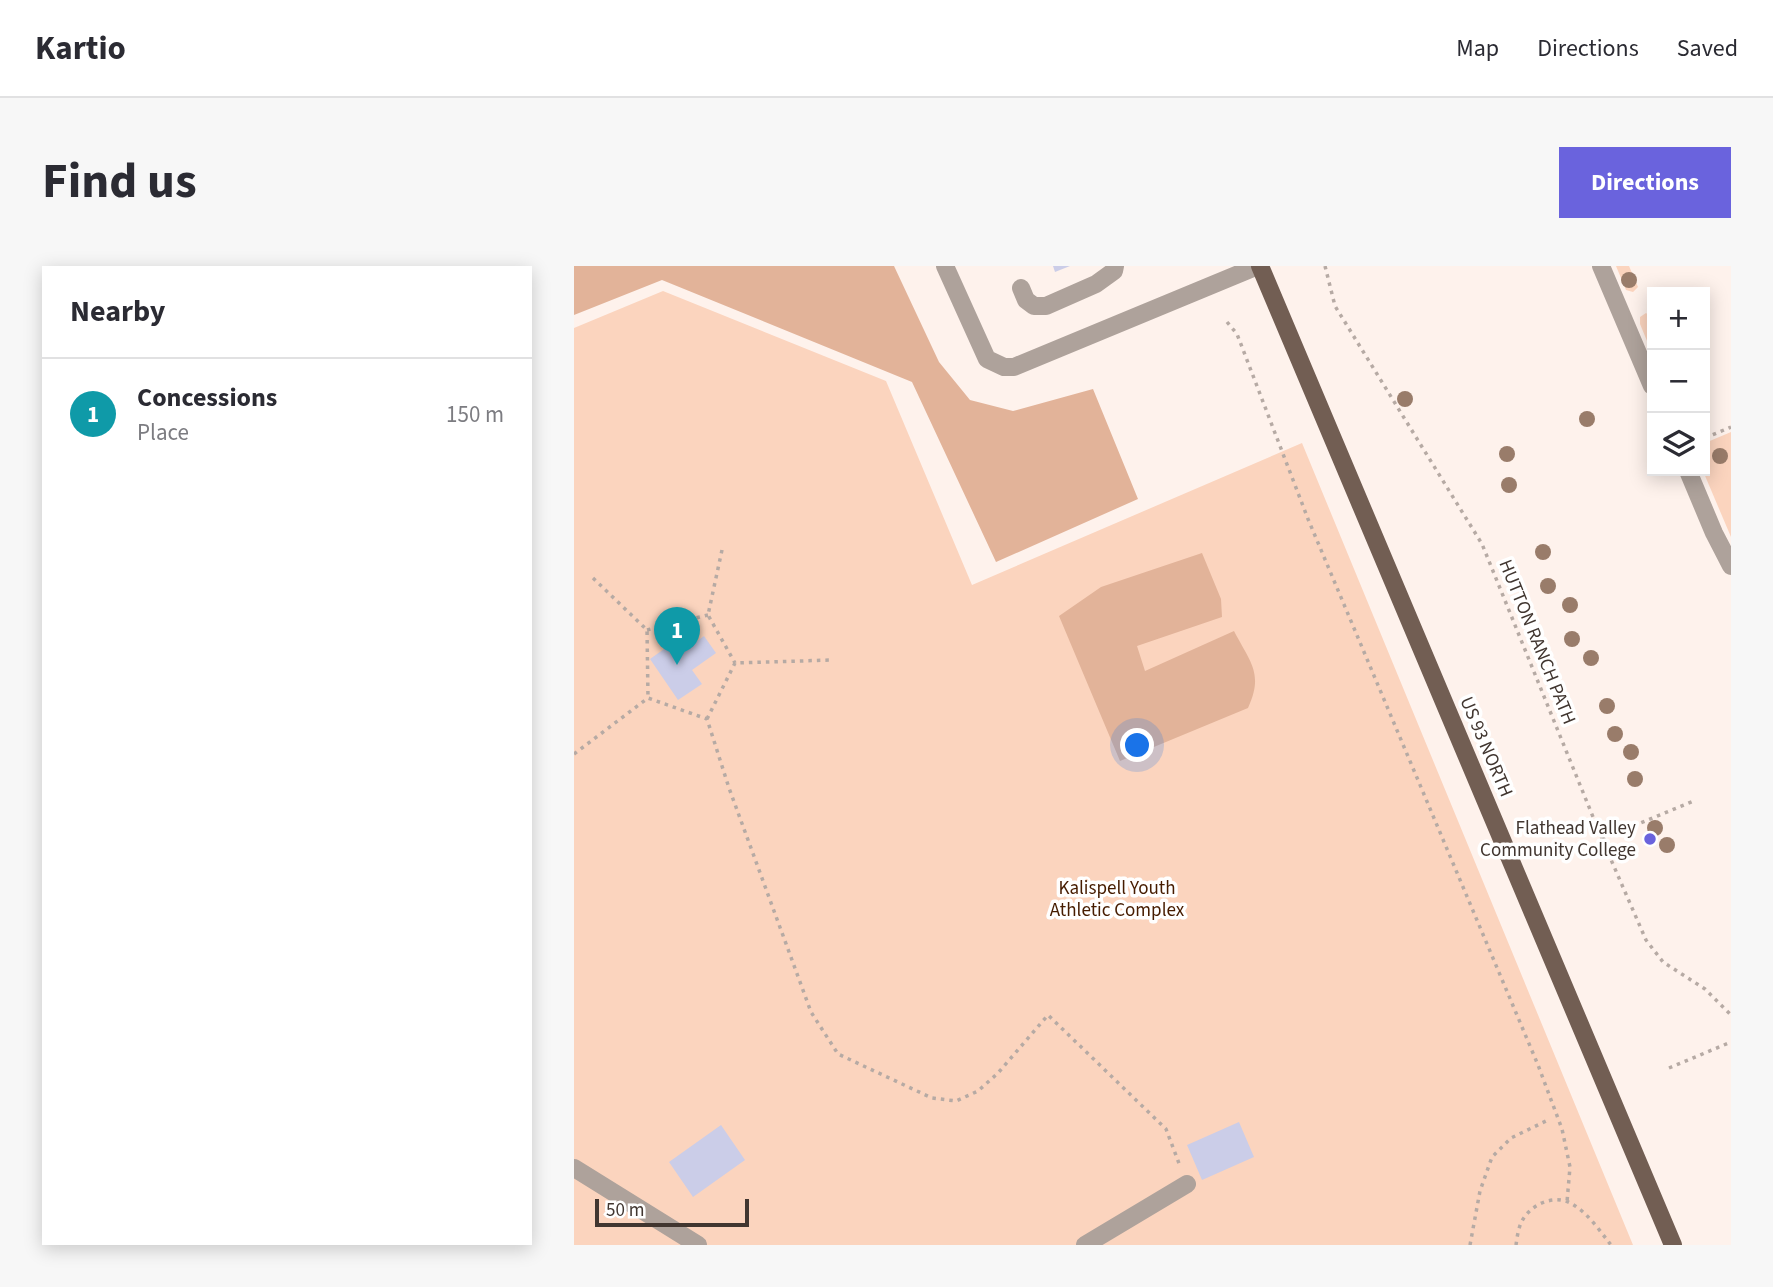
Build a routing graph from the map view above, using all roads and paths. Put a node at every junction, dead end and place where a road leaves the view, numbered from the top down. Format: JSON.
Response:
{"nodes":[{"id":1,"x":944,"y":266,"type":"edge"},
{"id":2,"x":1115,"y":266,"type":"edge"},
{"id":3,"x":1259,"y":266,"type":"edge"},
{"id":4,"x":1325,"y":266,"type":"edge"},
{"id":5,"x":1601,"y":266,"type":"edge"},
{"id":6,"x":1021,"y":288,"type":"dead end"},
{"id":7,"x":1227,"y":323,"type":"dead end"},
{"id":8,"x":1647,"y":374,"type":"edge"},
{"id":9,"x":1731,"y":427,"type":"edge"},
{"id":10,"x":1710,"y":436,"type":"edge"},
{"id":11,"x":1690,"y":476,"type":"edge"},
{"id":12,"x":722,"y":551,"type":"dead end"},
{"id":13,"x":1731,"y":566,"type":"edge"},
{"id":14,"x":593,"y":578,"type":"dead end"},
{"id":15,"x":708,"y":615,"type":"junction"},
{"id":16,"x":647,"y":630,"type":"junction"},
{"id":17,"x":832,"y":660,"type":"dead end"},
{"id":18,"x":735,"y":663,"type":"junction"},
{"id":19,"x":648,"y":698,"type":"junction"},
{"id":20,"x":707,"y":719,"type":"junction"},
{"id":21,"x":574,"y":754,"type":"edge"},
{"id":22,"x":1696,"y":800,"type":"dead end"},
{"id":23,"x":1602,"y":839,"type":"junction"},
{"id":24,"x":1731,"y":1015,"type":"edge"},
{"id":25,"x":1731,"y":1042,"type":"edge"},
{"id":26,"x":1669,"y":1068,"type":"dead end"},
{"id":27,"x":1548,"y":1120,"type":"dead end"},
{"id":28,"x":574,"y":1168,"type":"edge"},
{"id":29,"x":1187,"y":1185,"type":"joint"},
{"id":30,"x":1567,"y":1202,"type":"junction"},
{"id":31,"x":698,"y":1245,"type":"edge"},
{"id":32,"x":1085,"y":1245,"type":"edge"},
{"id":33,"x":1470,"y":1245,"type":"edge"},
{"id":34,"x":1516,"y":1245,"type":"edge"},
{"id":35,"x":1611,"y":1245,"type":"edge"},
{"id":36,"x":1673,"y":1245,"type":"edge"}],
"edges":[{"from":1,"to":3,"type":"street"},
{"from":2,"to":6,"type":"street"},
{"from":3,"to":36,"type":"main road","name":"US 93 NORTH"},
{"from":4,"to":23,"type":"path","name":"HUTTON RANCH PATH"},
{"from":5,"to":8,"type":"street"},
{"from":7,"to":30,"type":"path"},
{"from":9,"to":10,"type":"path"},
{"from":11,"to":13,"type":"street"},
{"from":12,"to":15,"type":"path"},
{"from":14,"to":16,"type":"path"},
{"from":15,"to":16,"type":"path"},
{"from":15,"to":18,"type":"path"},
{"from":16,"to":19,"type":"path"},
{"from":17,"to":18,"type":"path"},
{"from":18,"to":20,"type":"path"},
{"from":19,"to":20,"type":"path"},
{"from":19,"to":21,"type":"path"},
{"from":20,"to":29,"type":"path"},
{"from":22,"to":23,"type":"path"},
{"from":23,"to":24,"type":"path","name":"HUTTON RANCH PATH"},
{"from":25,"to":26,"type":"path"},
{"from":27,"to":33,"type":"path"},
{"from":28,"to":31,"type":"street"},
{"from":29,"to":32,"type":"street"},
{"from":30,"to":34,"type":"path"},
{"from":30,"to":35,"type":"path"}]}
